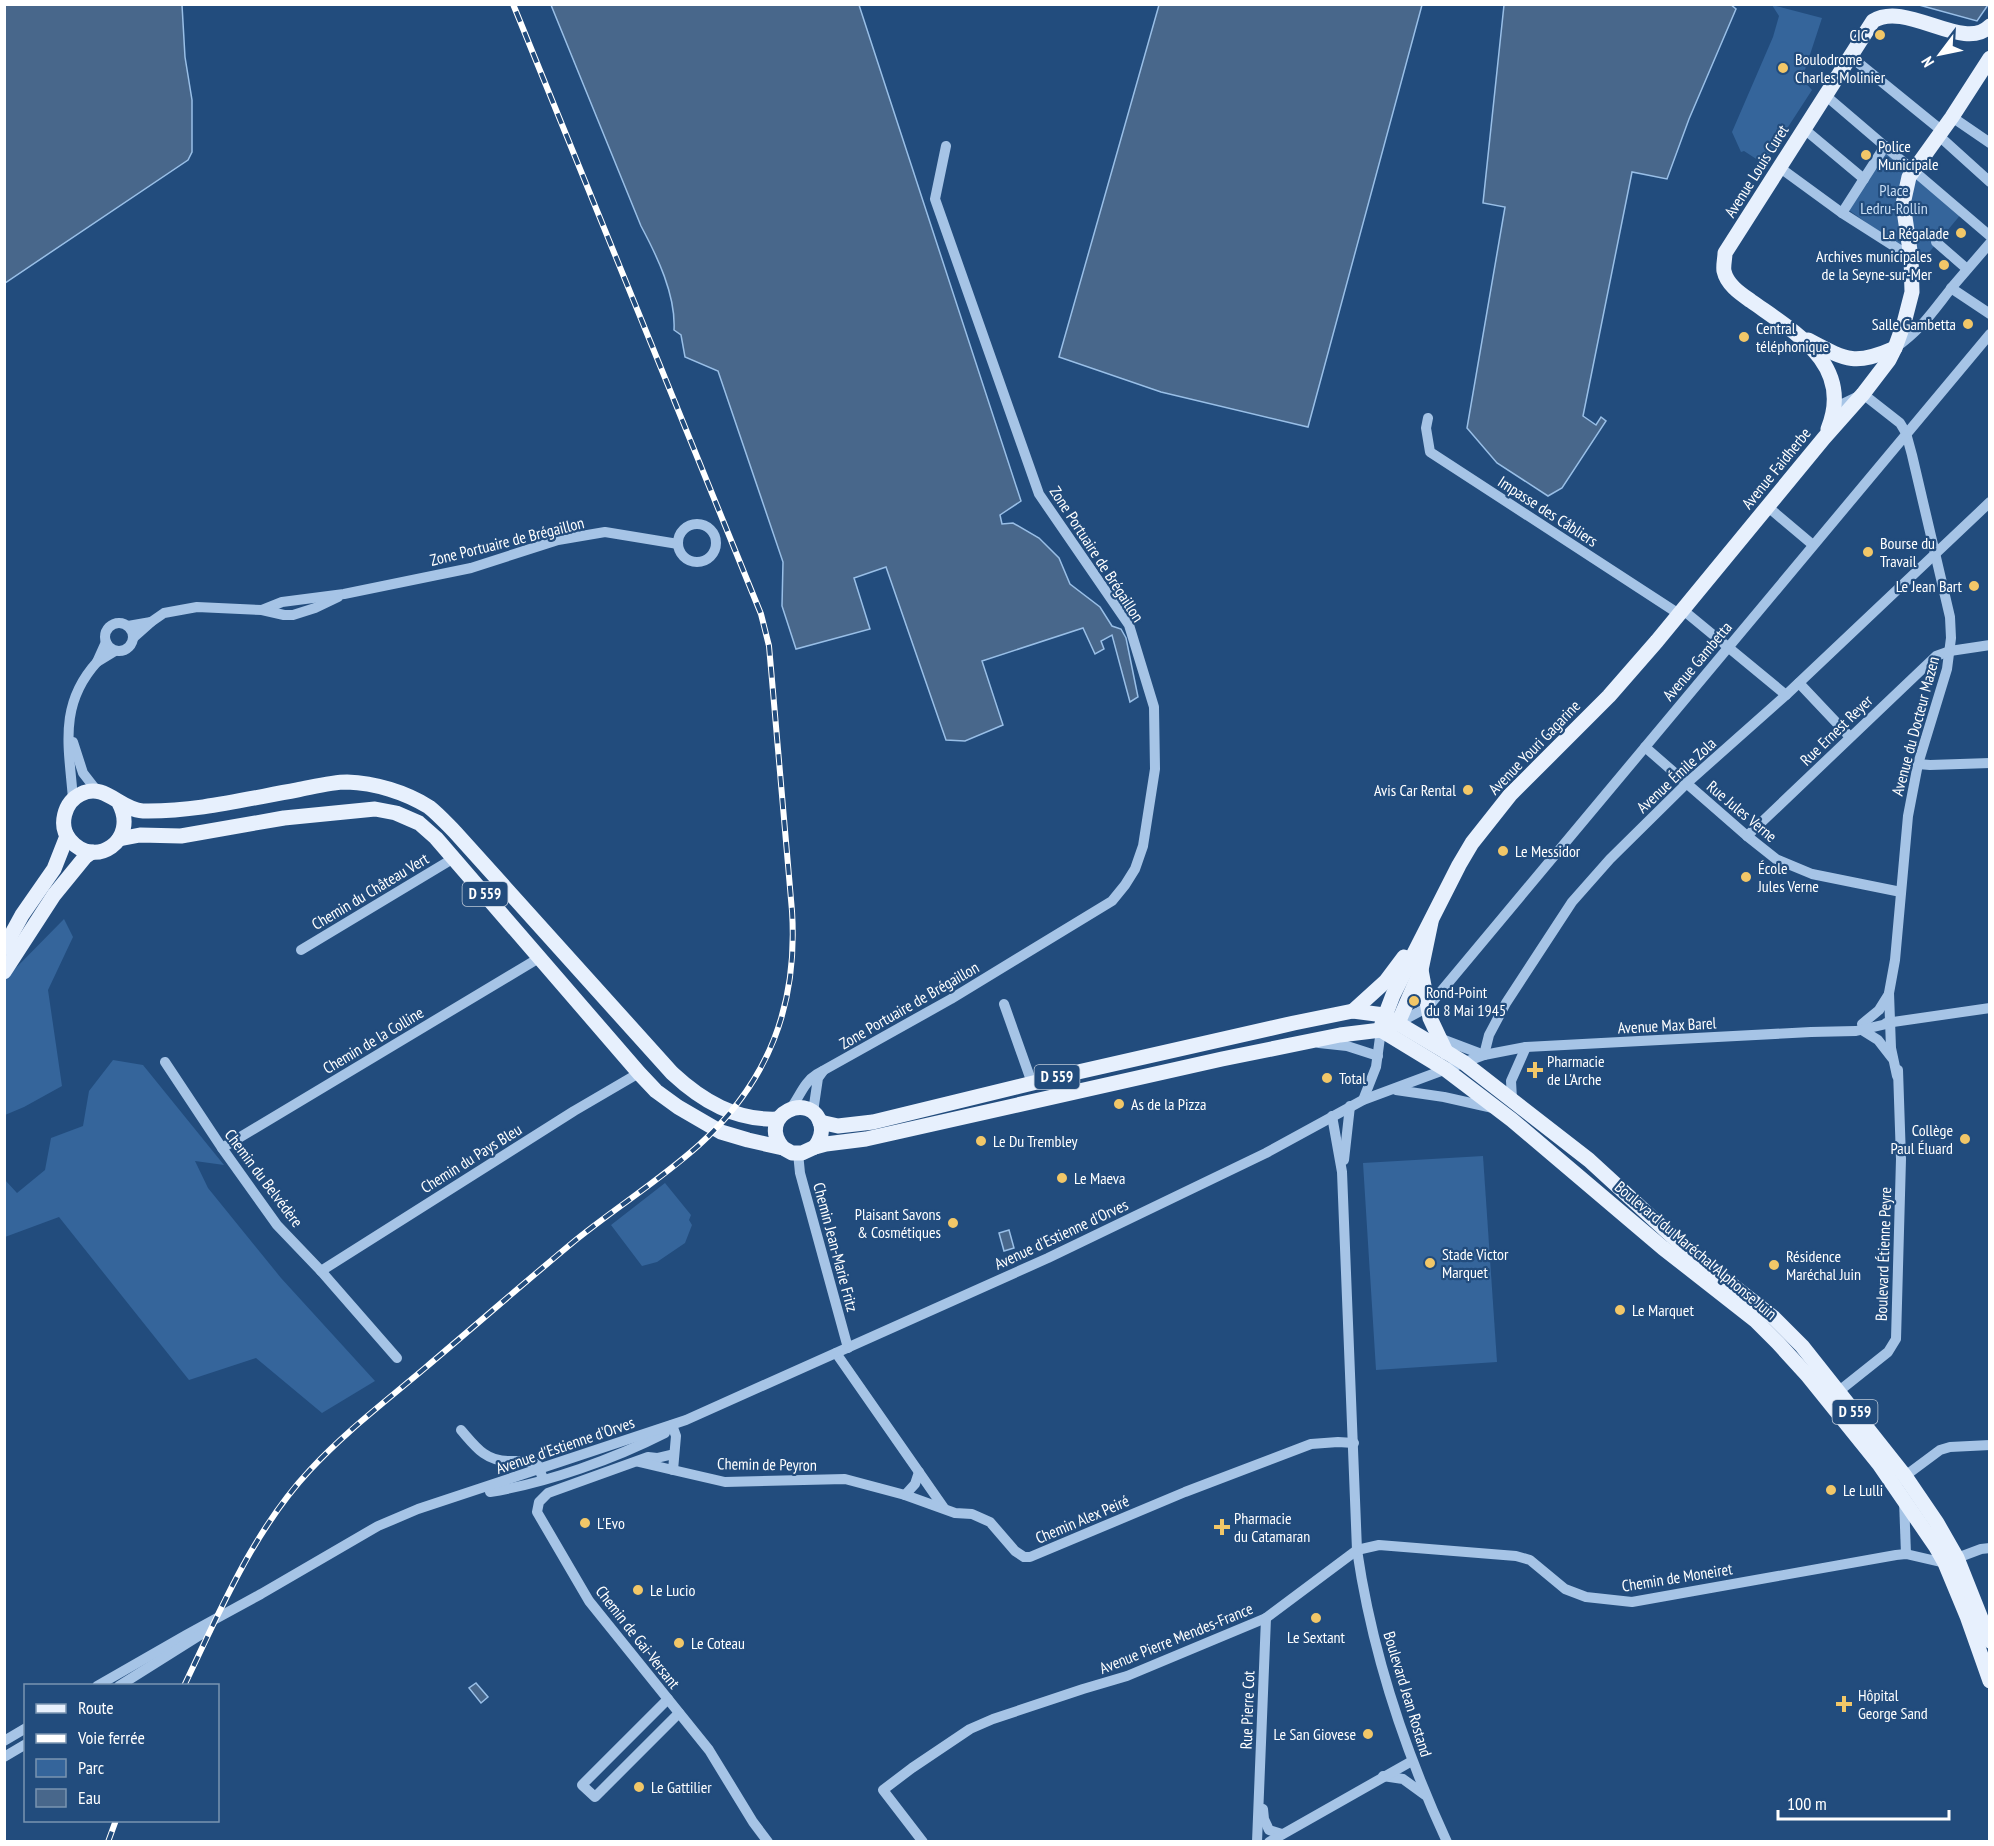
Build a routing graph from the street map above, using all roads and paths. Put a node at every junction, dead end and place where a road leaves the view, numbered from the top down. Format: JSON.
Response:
{"nodes":[{"id":1,"x":1984,"y":30,"type":"edge"},
{"id":2,"x":1850,"y":56,"type":"junction"},
{"id":3,"x":1988,"y":61,"type":"edge"},
{"id":4,"x":1825,"y":95,"type":"junction"},
{"id":5,"x":1952,"y":117,"type":"junction"},
{"id":6,"x":1803,"y":128,"type":"junction"},
{"id":7,"x":1940,"y":132,"type":"junction"},
{"id":8,"x":1989,"y":143,"type":"edge"},
{"id":9,"x":946,"y":146,"type":"dead end"},
{"id":10,"x":1885,"y":146,"type":"junction"},
{"id":11,"x":1779,"y":167,"type":"junction"},
{"id":12,"x":1913,"y":169,"type":"junction"},
{"id":13,"x":1864,"y":179,"type":"junction"},
{"id":14,"x":1989,"y":182,"type":"edge"},
{"id":15,"x":1842,"y":213,"type":"junction"},
{"id":16,"x":1989,"y":236,"type":"edge"},
{"id":17,"x":1936,"y":243,"type":"dead end"},
{"id":18,"x":1989,"y":243,"type":"edge"},
{"id":19,"x":1911,"y":257,"type":"junction"},
{"id":20,"x":1967,"y":269,"type":"junction"},
{"id":21,"x":1951,"y":288,"type":"junction"},
{"id":22,"x":1989,"y":314,"type":"edge"},
{"id":23,"x":1792,"y":331,"type":"junction"},
{"id":24,"x":1989,"y":334,"type":"edge"},
{"id":25,"x":1895,"y":348,"type":"junction"},
{"id":26,"x":1863,"y":394,"type":"junction"},
{"id":27,"x":1834,"y":408,"type":"junction"},
{"id":28,"x":1428,"y":418,"type":"dead end"},
{"id":29,"x":1906,"y":433,"type":"junction"},
{"id":30,"x":1824,"y":438,"type":"junction"},
{"id":31,"x":1989,"y":502,"type":"edge"},
{"id":32,"x":1768,"y":507,"type":"junction"},
{"id":33,"x":678,"y":544,"type":"dead end"},
{"id":34,"x":1813,"y":545,"type":"junction"},
{"id":35,"x":1934,"y":554,"type":"junction"},
{"id":36,"x":1681,"y":612,"type":"junction"},
{"id":37,"x":151,"y":622,"type":"junction"},
{"id":38,"x":128,"y":626,"type":"junction"},
{"id":39,"x":133,"y":638,"type":"junction"},
{"id":40,"x":106,"y":642,"type":"junction"},
{"id":41,"x":1989,"y":645,"type":"edge"},
{"id":42,"x":1728,"y":647,"type":"junction"},
{"id":43,"x":115,"y":651,"type":"junction"},
{"id":44,"x":1950,"y":651,"type":"junction"},
{"id":45,"x":97,"y":662,"type":"junction"},
{"id":46,"x":1799,"y":683,"type":"junction"},
{"id":47,"x":1786,"y":695,"type":"junction"},
{"id":48,"x":68,"y":722,"type":"junction"},
{"id":49,"x":1850,"y":737,"type":"junction"},
{"id":50,"x":1645,"y":747,"type":"junction"},
{"id":51,"x":1989,"y":763,"type":"edge"},
{"id":52,"x":1918,"y":764,"type":"junction"},
{"id":53,"x":1687,"y":783,"type":"junction"},
{"id":54,"x":97,"y":791,"type":"junction"},
{"id":55,"x":73,"y":799,"type":"junction"},
{"id":56,"x":118,"y":803,"type":"junction"},
{"id":57,"x":67,"y":836,"type":"junction"},
{"id":58,"x":1747,"y":836,"type":"junction"},
{"id":59,"x":120,"y":839,"type":"junction"},
{"id":60,"x":92,"y":852,"type":"junction"},
{"id":61,"x":454,"y":858,"type":"junction"},
{"id":62,"x":1901,"y":892,"type":"junction"},
{"id":63,"x":1431,"y":922,"type":"junction"},
{"id":64,"x":4,"y":948,"type":"edge"},
{"id":65,"x":301,"y":950,"type":"dead end"},
{"id":66,"x":539,"y":958,"type":"junction"},
{"id":67,"x":1895,"y":960,"type":"junction"},
{"id":68,"x":1421,"y":970,"type":"junction"},
{"id":69,"x":4,"y":972,"type":"edge"},
{"id":70,"x":1889,"y":993,"type":"junction"},
{"id":71,"x":1004,"y":1004,"type":"dead end"},
{"id":72,"x":1428,"y":1007,"type":"junction"},
{"id":73,"x":1989,"y":1008,"type":"edge"},
{"id":74,"x":1353,"y":1011,"type":"junction"},
{"id":75,"x":1384,"y":1015,"type":"junction"},
{"id":76,"x":1398,"y":1023,"type":"junction"},
{"id":77,"x":1891,"y":1023,"type":"junction"},
{"id":78,"x":1862,"y":1027,"type":"junction"},
{"id":79,"x":1381,"y":1030,"type":"junction"},
{"id":80,"x":1439,"y":1038,"type":"junction"},
{"id":81,"x":1307,"y":1041,"type":"junction"},
{"id":82,"x":1526,"y":1047,"type":"junction"},
{"id":83,"x":1446,"y":1052,"type":"junction"},
{"id":84,"x":1484,"y":1055,"type":"junction"},
{"id":85,"x":1378,"y":1056,"type":"junction"},
{"id":86,"x":165,"y":1062,"type":"dead end"},
{"id":87,"x":1463,"y":1062,"type":"junction"},
{"id":88,"x":1894,"y":1062,"type":"junction"},
{"id":89,"x":1445,"y":1069,"type":"junction"},
{"id":90,"x":823,"y":1071,"type":"junction"},
{"id":91,"x":639,"y":1073,"type":"junction"},
{"id":92,"x":1897,"y":1076,"type":"junction"},
{"id":93,"x":1032,"y":1083,"type":"junction"},
{"id":94,"x":1393,"y":1089,"type":"junction"},
{"id":95,"x":1363,"y":1100,"type":"junction"},
{"id":96,"x":1512,"y":1100,"type":"junction"},
{"id":97,"x":1350,"y":1106,"type":"junction"},
{"id":98,"x":791,"y":1108,"type":"junction"},
{"id":99,"x":1499,"y":1110,"type":"junction"},
{"id":100,"x":1332,"y":1116,"type":"junction"},
{"id":101,"x":817,"y":1117,"type":"junction"},
{"id":102,"x":778,"y":1119,"type":"junction"},
{"id":103,"x":815,"y":1147,"type":"junction"},
{"id":104,"x":222,"y":1148,"type":"junction"},
{"id":105,"x":790,"y":1150,"type":"junction"},
{"id":106,"x":1342,"y":1172,"type":"junction"},
{"id":107,"x":321,"y":1271,"type":"junction"},
{"id":108,"x":848,"y":1348,"type":"junction"},
{"id":109,"x":836,"y":1353,"type":"junction"},
{"id":110,"x":397,"y":1358,"type":"dead end"},
{"id":111,"x":1833,"y":1396,"type":"junction"},
{"id":112,"x":673,"y":1426,"type":"junction"},
{"id":113,"x":461,"y":1430,"type":"dead end"},
{"id":114,"x":1354,"y":1443,"type":"junction"},
{"id":115,"x":1989,"y":1444,"type":"edge"},
{"id":116,"x":674,"y":1454,"type":"junction"},
{"id":117,"x":636,"y":1461,"type":"junction"},
{"id":118,"x":673,"y":1470,"type":"junction"},
{"id":119,"x":919,"y":1472,"type":"junction"},
{"id":120,"x":542,"y":1474,"type":"junction"},
{"id":121,"x":1899,"y":1480,"type":"junction"},
{"id":122,"x":905,"y":1495,"type":"junction"},
{"id":123,"x":1904,"y":1500,"type":"junction"},
{"id":124,"x":944,"y":1508,"type":"junction"},
{"id":125,"x":1989,"y":1548,"type":"edge"},
{"id":126,"x":1358,"y":1550,"type":"junction"},
{"id":127,"x":1906,"y":1554,"type":"junction"},
{"id":128,"x":1951,"y":1560,"type":"junction"},
{"id":129,"x":261,"y":1594,"type":"junction"},
{"id":130,"x":1266,"y":1618,"type":"junction"},
{"id":131,"x":1989,"y":1641,"type":"edge"},
{"id":132,"x":1989,"y":1681,"type":"edge"},
{"id":133,"x":100,"y":1684,"type":"edge"},
{"id":134,"x":123,"y":1684,"type":"edge"},
{"id":135,"x":668,"y":1698,"type":"junction"},
{"id":136,"x":679,"y":1713,"type":"junction"},
{"id":137,"x":24,"y":1729,"type":"edge"},
{"id":138,"x":4,"y":1742,"type":"edge"},
{"id":139,"x":24,"y":1745,"type":"edge"},
{"id":140,"x":4,"y":1757,"type":"edge"},
{"id":141,"x":1412,"y":1761,"type":"junction"},
{"id":142,"x":1383,"y":1776,"type":"junction"},
{"id":143,"x":1425,"y":1795,"type":"junction"},
{"id":144,"x":1258,"y":1803,"type":"junction"},
{"id":145,"x":1282,"y":1834,"type":"junction"},
{"id":146,"x":768,"y":1842,"type":"edge"},
{"id":147,"x":923,"y":1842,"type":"edge"},
{"id":148,"x":1257,"y":1842,"type":"edge"},
{"id":149,"x":1269,"y":1842,"type":"edge"},
{"id":150,"x":1447,"y":1842,"type":"edge"}],
"edges":[{"from":1,"to":2,"type":"main road","name":"Avenue Louis Curet"},
{"from":2,"to":4,"type":"main road","name":"Avenue Louis Curet"},
{"from":2,"to":7,"type":"street"},
{"from":3,"to":5,"type":"main road","name":"Avenue Faidherbe"},
{"from":4,"to":6,"type":"main road","name":"Avenue Louis Curet"},
{"from":4,"to":10,"type":"street"},
{"from":5,"to":7,"type":"main road","name":"Avenue Faidherbe"},
{"from":5,"to":8,"type":"street"},
{"from":6,"to":11,"type":"main road","name":"Avenue Louis Curet"},
{"from":6,"to":13,"type":"street"},
{"from":7,"to":12,"type":"main road","name":"Avenue Faidherbe"},
{"from":7,"to":14,"type":"street"},
{"from":9,"to":90,"type":"street","name":"Zone Portuaire de Brégaillon"},
{"from":10,"to":12,"type":"street"},
{"from":10,"to":13,"type":"street"},
{"from":11,"to":15,"type":"street"},
{"from":11,"to":23,"type":"main road","name":"Avenue Louis Curet"},
{"from":12,"to":16,"type":"street"},
{"from":12,"to":19,"type":"main road","name":"Avenue Faidherbe"},
{"from":13,"to":15,"type":"street"},
{"from":15,"to":19,"type":"street"},
{"from":17,"to":20,"type":"street"},
{"from":18,"to":20,"type":"street"},
{"from":19,"to":25,"type":"main road","name":"Avenue Faidherbe"},
{"from":20,"to":21,"type":"street"},
{"from":21,"to":22,"type":"street"},
{"from":21,"to":25,"type":"street"},
{"from":23,"to":25,"type":"main road","name":"Avenue Louis Curet"},
{"from":23,"to":27,"type":"main road","name":"Avenue Louis Curet"},
{"from":24,"to":29,"type":"street","name":"Avenue Gambetta"},
{"from":25,"to":26,"type":"main road","name":"Avenue Faidherbe"},
{"from":26,"to":27,"type":"street"},
{"from":26,"to":29,"type":"street"},
{"from":26,"to":30,"type":"main road","name":"Avenue Faidherbe"},
{"from":27,"to":30,"type":"main road","name":"Avenue Louis Curet"},
{"from":28,"to":36,"type":"street","name":"Impasse des Câbliers"},
{"from":29,"to":34,"type":"street","name":"Avenue Gambetta"},
{"from":29,"to":35,"type":"street","name":"Avenue du Docteur Mazen"},
{"from":30,"to":32,"type":"main road","name":"Avenue Faidherbe"},
{"from":31,"to":35,"type":"street","name":"Avenue Émile Zola"},
{"from":32,"to":34,"type":"street"},
{"from":32,"to":36,"type":"main road","name":"Avenue Faidherbe"},
{"from":33,"to":37,"type":"street","name":"Zone Portuaire de Brégaillon"},
{"from":34,"to":42,"type":"street","name":"Avenue Gambetta"},
{"from":35,"to":44,"type":"street","name":"Avenue du Docteur Mazen"},
{"from":35,"to":46,"type":"street","name":"Avenue Émile Zola"},
{"from":36,"to":42,"type":"street"},
{"from":36,"to":63,"type":"main road","name":"Avenue Youri Gagarine"},
{"from":37,"to":38,"type":"street"},
{"from":37,"to":39,"type":"street"},
{"from":38,"to":39,"type":"street"},
{"from":38,"to":40,"type":"street"},
{"from":39,"to":43,"type":"street"},
{"from":40,"to":43,"type":"street"},
{"from":40,"to":45,"type":"street"},
{"from":41,"to":44,"type":"street"},
{"from":42,"to":47,"type":"street"},
{"from":42,"to":50,"type":"street","name":"Avenue Gambetta"},
{"from":43,"to":45,"type":"street"},
{"from":44,"to":49,"type":"street","name":"Rue Ernest Reyer"},
{"from":44,"to":52,"type":"street","name":"Avenue du Docteur Mazen"},
{"from":45,"to":48,"type":"street"},
{"from":46,"to":47,"type":"street","name":"Avenue Émile Zola"},
{"from":46,"to":49,"type":"street"},
{"from":47,"to":53,"type":"street","name":"Avenue Émile Zola"},
{"from":48,"to":54,"type":"street"},
{"from":48,"to":55,"type":"street"},
{"from":49,"to":58,"type":"street","name":"Rue Ernest Reyer"},
{"from":50,"to":53,"type":"street","name":"Rue Jules Verne"},
{"from":50,"to":72,"type":"street","name":"Avenue Gambetta"},
{"from":51,"to":52,"type":"street"},
{"from":52,"to":62,"type":"street","name":"Avenue du Docteur Mazen"},
{"from":53,"to":58,"type":"street","name":"Rue Jules Verne"},
{"from":53,"to":84,"type":"street","name":"Avenue Émile Zola"},
{"from":54,"to":55,"type":"main road"},
{"from":54,"to":56,"type":"main road"},
{"from":55,"to":57,"type":"main road"},
{"from":56,"to":59,"type":"main road"},
{"from":56,"to":102,"type":"main road","number":"D 559"},
{"from":57,"to":60,"type":"main road"},
{"from":57,"to":64,"type":"main road"},
{"from":58,"to":62,"type":"street","name":"Rue Jules Verne"},
{"from":59,"to":60,"type":"main road"},
{"from":59,"to":61,"type":"main road","number":"D 559"},
{"from":60,"to":69,"type":"main road"},
{"from":61,"to":65,"type":"street","name":"Chemin du Château Vert"},
{"from":61,"to":66,"type":"main road","number":"D 559"},
{"from":62,"to":67,"type":"street","name":"Avenue du Docteur Mazen"},
{"from":63,"to":68,"type":"main road","name":"Avenue Youri Gagarine"},
{"from":63,"to":74,"type":"main road","name":"Avenue Youri Gagarine"},
{"from":63,"to":75,"type":"main road","name":"Avenue Youri Gagarine"},
{"from":66,"to":91,"type":"main road","number":"D 559"},
{"from":66,"to":104,"type":"street","name":"Chemin de la Colline"},
{"from":67,"to":70,"type":"street","name":"Avenue du Docteur Mazen"},
{"from":67,"to":77,"type":"street","name":"Avenue du Docteur Mazen"},
{"from":68,"to":72,"type":"main road"},
{"from":68,"to":76,"type":"main road","name":"Avenue Youri Gagarine"},
{"from":70,"to":77,"type":"street","name":"Avenue du Docteur Mazen"},
{"from":70,"to":78,"type":"street"},
{"from":71,"to":93,"type":"street"},
{"from":72,"to":76,"type":"street"},
{"from":72,"to":80,"type":"main road"},
{"from":73,"to":77,"type":"street","name":"Avenue Max Barel"},
{"from":74,"to":75,"type":"main road","number":"D 559"},
{"from":74,"to":93,"type":"main road","number":"D 559"},
{"from":75,"to":76,"type":"main road","number":"D 559"},
{"from":75,"to":79,"type":"main road","name":"Avenue Youri Gagarine"},
{"from":76,"to":79,"type":"main road"},
{"from":76,"to":83,"type":"main road","number":"D 559"},
{"from":77,"to":78,"type":"street","name":"Avenue Max Barel"},
{"from":77,"to":88,"type":"street","name":"Boulevard Étienne Peyre"},
{"from":77,"to":92,"type":"street","name":"Boulevard Étienne Peyre"},
{"from":78,"to":82,"type":"street","name":"Avenue Max Barel"},
{"from":78,"to":88,"type":"street"},
{"from":79,"to":81,"type":"main road","number":"D 559"},
{"from":79,"to":85,"type":"street"},
{"from":79,"to":89,"type":"main road","number":"D 559"},
{"from":80,"to":83,"type":"main road"},
{"from":80,"to":84,"type":"street"},
{"from":81,"to":85,"type":"street"},
{"from":81,"to":103,"type":"main road","number":"D 559"},
{"from":82,"to":84,"type":"street","name":"Avenue Max Barel"},
{"from":82,"to":96,"type":"street"},
{"from":83,"to":87,"type":"main road","name":"Boulevard du Maréchal Alphonse Juin","number":"D 559"},
{"from":83,"to":89,"type":"street"},
{"from":84,"to":87,"type":"street","name":"Avenue Max Barel"},
{"from":85,"to":95,"type":"street"},
{"from":86,"to":104,"type":"street","name":"Chemin du Belvédère"},
{"from":87,"to":89,"type":"street","name":"Avenue Max Barel"},
{"from":87,"to":96,"type":"main road","name":"Boulevard du Maréchal Alphonse Juin","number":"D 559"},
{"from":88,"to":92,"type":"street","name":"Boulevard Étienne Peyre"},
{"from":89,"to":94,"type":"street","name":"Avenue d'Estienne d'Orves"},
{"from":89,"to":99,"type":"main road","name":"Boulevard du Maréchal Alphonse Juin","number":"D 559"},
{"from":90,"to":98,"type":"street","name":"Zone Portuaire de Brégaillon"},
{"from":90,"to":101,"type":"street"},
{"from":91,"to":105,"type":"main road","number":"D 559"},
{"from":91,"to":107,"type":"street","name":"Chemin du Pays Bleu"},
{"from":92,"to":111,"type":"street","name":"Boulevard Étienne Peyre"},
{"from":93,"to":101,"type":"main road","number":"D 559"},
{"from":94,"to":95,"type":"street","name":"Avenue d'Estienne d'Orves"},
{"from":94,"to":99,"type":"street"},
{"from":95,"to":97,"type":"street","name":"Avenue d'Estienne d'Orves"},
{"from":96,"to":111,"type":"main road","name":"Boulevard du Maréchal Alphonse Juin","number":"D 559"},
{"from":97,"to":100,"type":"street","name":"Avenue d'Estienne d'Orves"},
{"from":97,"to":106,"type":"street"},
{"from":98,"to":101,"type":"main road"},
{"from":98,"to":102,"type":"main road"},
{"from":99,"to":111,"type":"main road","name":"Boulevard du Maréchal Alphonse Juin","number":"D 559"},
{"from":100,"to":106,"type":"street"},
{"from":100,"to":108,"type":"street","name":"Avenue d'Estienne d'Orves"},
{"from":101,"to":103,"type":"main road"},
{"from":102,"to":105,"type":"main road"},
{"from":103,"to":105,"type":"main road"},
{"from":104,"to":107,"type":"street","name":"Chemin du Belvédère"},
{"from":105,"to":108,"type":"street","name":"Chemin Jean-Marie Fritz"},
{"from":106,"to":114,"type":"street"},
{"from":107,"to":110,"type":"street","name":"Chemin du Belvédère"},
{"from":108,"to":109,"type":"street","name":"Avenue d'Estienne d'Orves"},
{"from":109,"to":112,"type":"street","name":"Avenue d'Estienne d'Orves"},
{"from":109,"to":119,"type":"street"},
{"from":111,"to":121,"type":"main road","name":"Boulevard du Maréchal Alphonse Juin","number":"D 559"},
{"from":112,"to":116,"type":"street"},
{"from":112,"to":120,"type":"street","name":"Avenue d'Estienne d'Orves"},
{"from":113,"to":120,"type":"street"},
{"from":114,"to":124,"type":"street","name":"Chemin Alex Peiré"},
{"from":114,"to":126,"type":"street"},
{"from":115,"to":121,"type":"street"},
{"from":116,"to":117,"type":"street","name":"Chemin de Gai-Versant"},
{"from":116,"to":118,"type":"street"},
{"from":117,"to":118,"type":"street"},
{"from":117,"to":135,"type":"street","name":"Chemin de Gai-Versant"},
{"from":118,"to":122,"type":"street","name":"Chemin de Peyron"},
{"from":119,"to":122,"type":"street"},
{"from":119,"to":124,"type":"street"},
{"from":120,"to":129,"type":"street","name":"Avenue d'Estienne d'Orves"},
{"from":121,"to":123,"type":"main road","name":"Boulevard du Maréchal Alphonse Juin","number":"D 559"},
{"from":121,"to":128,"type":"main road","name":"Boulevard du Maréchal Alphonse Juin","number":"D 559"},
{"from":122,"to":124,"type":"street","name":"Chemin de Peyron"},
{"from":123,"to":127,"type":"street"},
{"from":123,"to":128,"type":"main road","name":"Boulevard du Maréchal Alphonse Juin","number":"D 559"},
{"from":125,"to":128,"type":"street"},
{"from":126,"to":127,"type":"street","name":"Chemin de Moneiret"},
{"from":126,"to":130,"type":"street","name":"Avenue Pierre Mendes-France"},
{"from":126,"to":141,"type":"street","name":"Boulevard Jean Rostand"},
{"from":127,"to":128,"type":"street","name":"Chemin de Moneiret"},
{"from":128,"to":131,"type":"main road","name":"Boulevard du Maréchal Alphonse Juin","number":"D 559"},
{"from":128,"to":132,"type":"main road","name":"Boulevard du Maréchal Alphonse Juin","number":"D 559"},
{"from":129,"to":133,"type":"street","name":"Avenue d'Estienne d'Orves"},
{"from":129,"to":134,"type":"street","name":"Avenue d'Estienne d'Orves"},
{"from":130,"to":144,"type":"street","name":"Rue Pierre Cot"},
{"from":130,"to":147,"type":"street","name":"Avenue Pierre Mendes-France"},
{"from":135,"to":136,"type":"street","name":"Chemin de Gai-Versant"},
{"from":135,"to":136,"type":"street"},
{"from":136,"to":146,"type":"street","name":"Chemin de Gai-Versant"},
{"from":137,"to":138,"type":"street"},
{"from":139,"to":140,"type":"street"},
{"from":141,"to":142,"type":"street"},
{"from":141,"to":143,"type":"street","name":"Boulevard Jean Rostand"},
{"from":142,"to":143,"type":"street"},
{"from":142,"to":145,"type":"street"},
{"from":143,"to":150,"type":"street","name":"Boulevard Jean Rostand"},
{"from":144,"to":145,"type":"street"},
{"from":144,"to":148,"type":"street","name":"Rue Pierre Cot"},
{"from":145,"to":149,"type":"street"}]}
